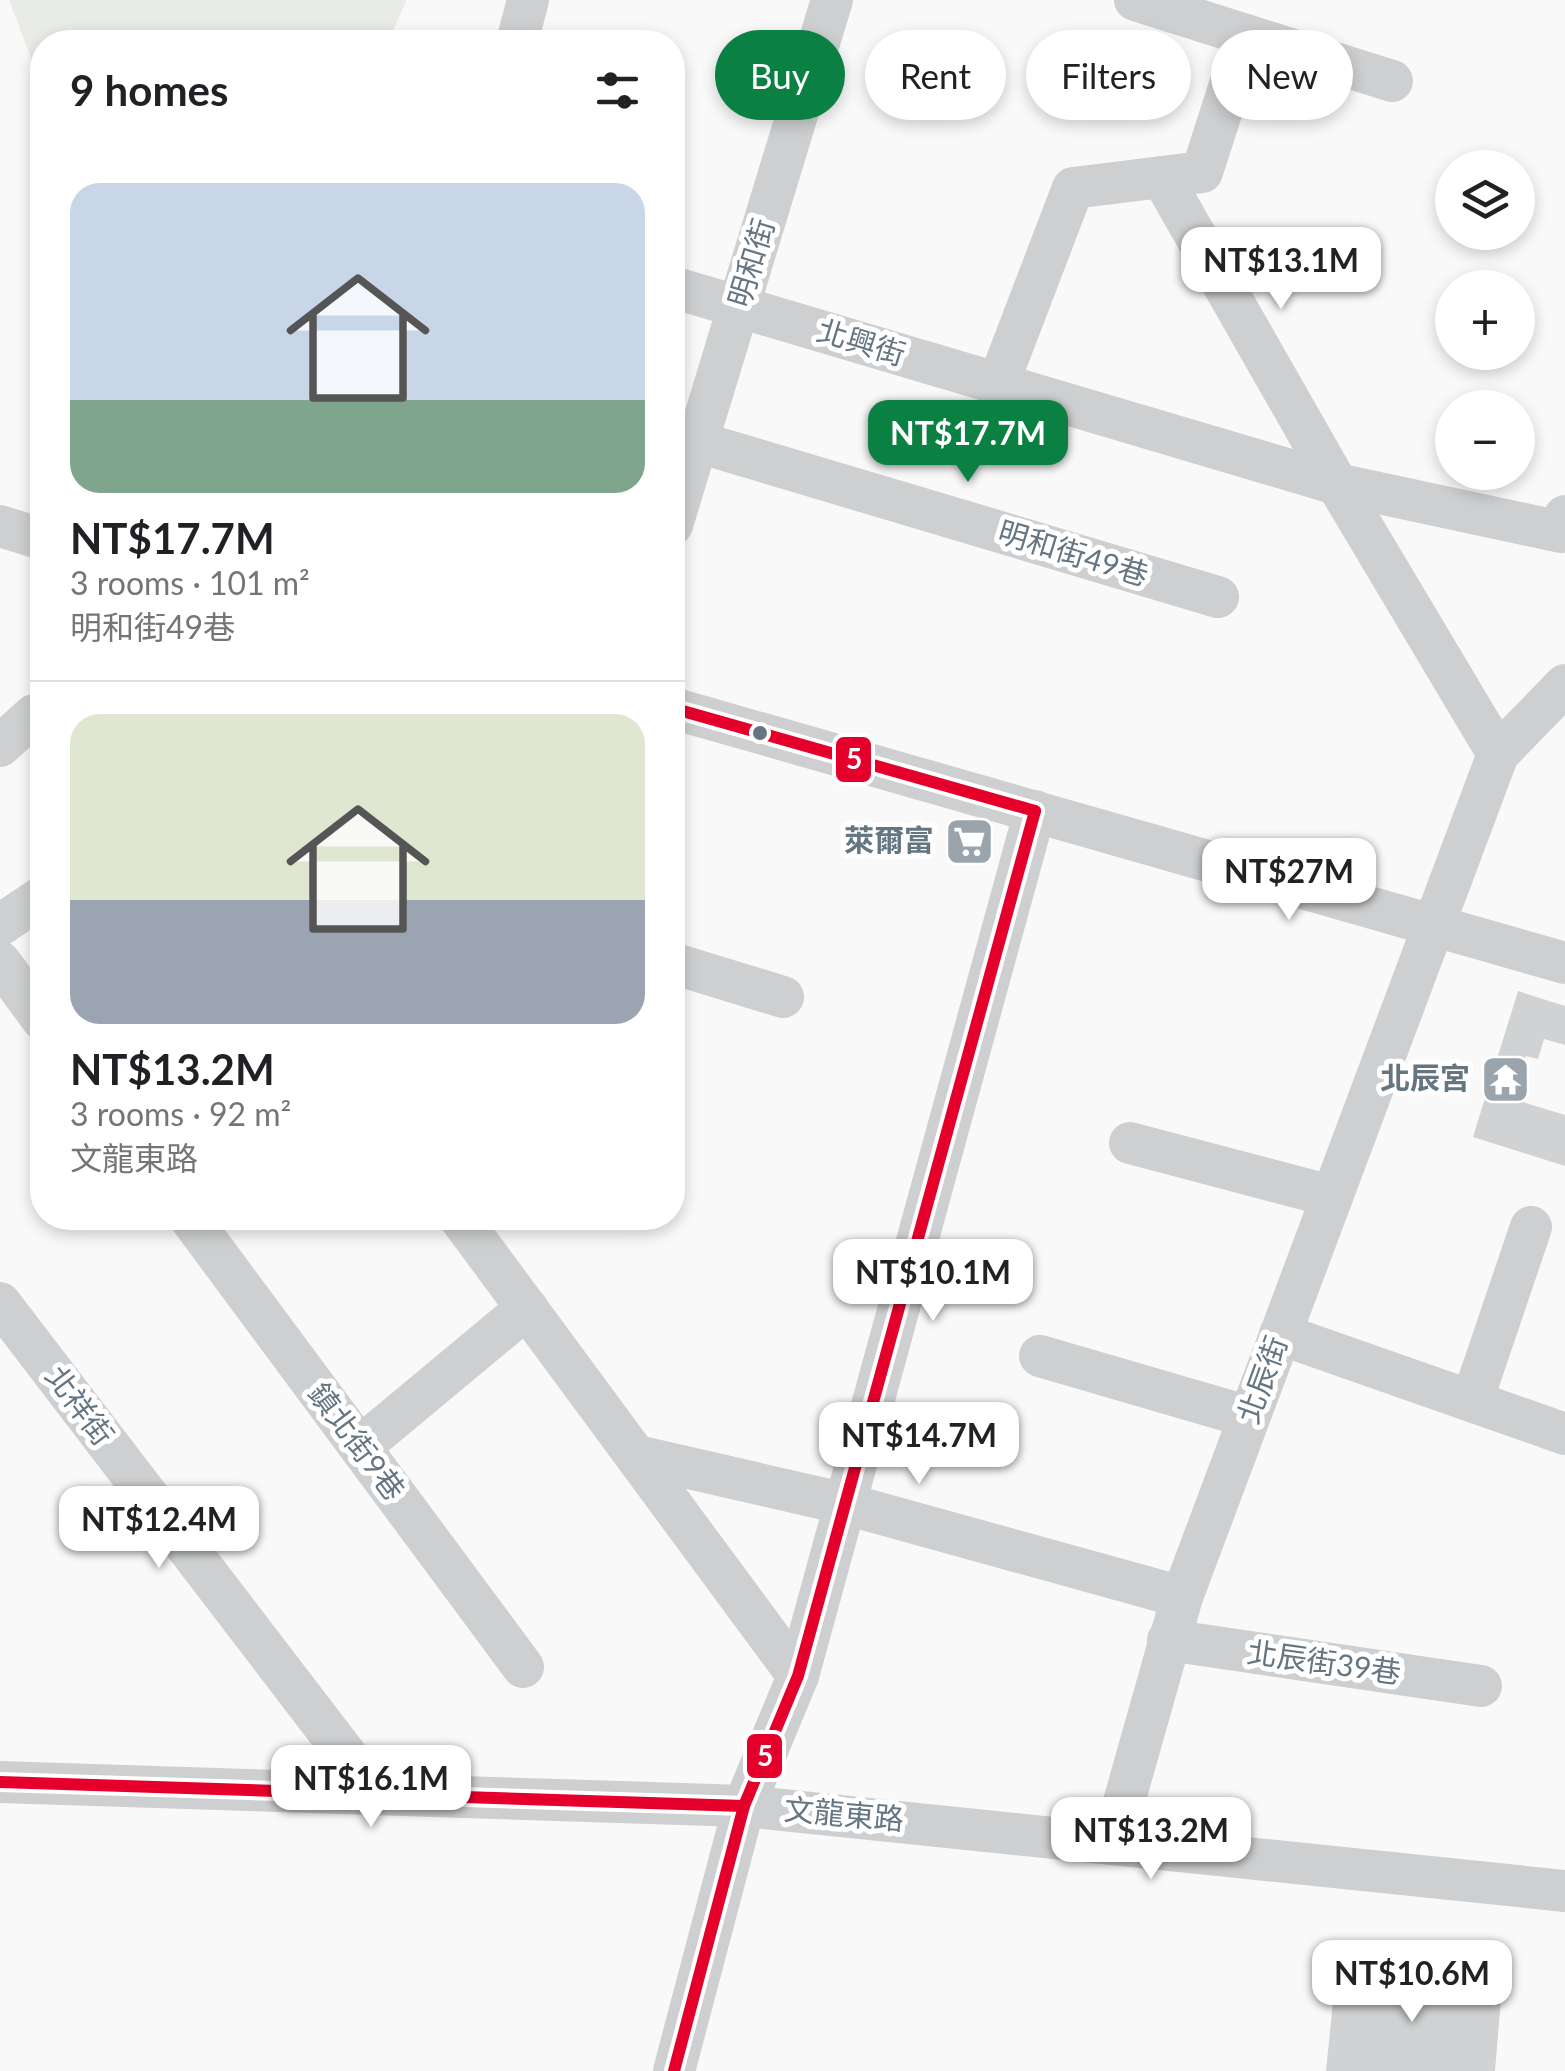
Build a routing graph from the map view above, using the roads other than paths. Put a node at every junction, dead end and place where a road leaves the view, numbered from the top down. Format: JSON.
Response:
{"nodes":[{"id":1,"x":528,"y":0,"type":"edge"},
{"id":2,"x":832,"y":0,"type":"edge"},
{"id":3,"x":1135,"y":0,"type":"edge"},
{"id":4,"x":520,"y":30,"type":"edge"},
{"id":5,"x":1230,"y":30,"type":"edge"},
{"id":6,"x":1353,"y":69,"type":"edge"},
{"id":7,"x":1392,"y":81,"type":"dead end"},
{"id":8,"x":1219,"y":120,"type":"edge"},
{"id":9,"x":1162,"y":177,"type":"junction"},
{"id":10,"x":685,"y":291,"type":"edge"},
{"id":11,"x":739,"y":307,"type":"junction"},
{"id":12,"x":998,"y":384,"type":"junction"},
{"id":13,"x":698,"y":442,"type":"junction"},
{"id":14,"x":685,"y":484,"type":"edge"},
{"id":15,"x":1337,"y":484,"type":"junction"},
{"id":16,"x":1563,"y":524,"type":"edge"},
{"id":17,"x":0,"y":526,"type":"edge"},
{"id":18,"x":30,"y":535,"type":"edge"},
{"id":19,"x":1218,"y":597,"type":"dead end"},
{"id":20,"x":1565,"y":685,"type":"edge"},
{"id":21,"x":685,"y":712,"type":"edge"},
{"id":22,"x":30,"y":720,"type":"edge"},
{"id":23,"x":1550,"y":722,"type":"edge"},
{"id":24,"x":0,"y":746,"type":"edge"},
{"id":25,"x":1498,"y":754,"type":"junction"},
{"id":26,"x":1035,"y":812,"type":"junction"},
{"id":27,"x":30,"y":905,"type":"edge"},
{"id":28,"x":0,"y":925,"type":"edge"},
{"id":29,"x":1432,"y":926,"type":"junction"},
{"id":30,"x":0,"y":962,"type":"edge"},
{"id":31,"x":1565,"y":963,"type":"edge"},
{"id":32,"x":685,"y":966,"type":"edge"},
{"id":33,"x":784,"y":997,"type":"dead end"},
{"id":34,"x":30,"y":1003,"type":"edge"},
{"id":35,"x":1130,"y":1143,"type":"dead end"},
{"id":36,"x":1332,"y":1196,"type":"junction"},
{"id":37,"x":1531,"y":1227,"type":"dead end"},
{"id":38,"x":199,"y":1230,"type":"edge"},
{"id":39,"x":469,"y":1230,"type":"edge"},
{"id":40,"x":0,"y":1303,"type":"edge"},
{"id":41,"x":527,"y":1308,"type":"junction"},
{"id":42,"x":1280,"y":1334,"type":"junction"},
{"id":43,"x":1040,"y":1356,"type":"dead end"},
{"id":44,"x":1472,"y":1400,"type":"junction"},
{"id":45,"x":1249,"y":1416,"type":"junction"},
{"id":46,"x":1565,"y":1434,"type":"edge"},
{"id":47,"x":360,"y":1447,"type":"junction"},
{"id":48,"x":637,"y":1456,"type":"junction"},
{"id":49,"x":846,"y":1504,"type":"junction"},
{"id":50,"x":1182,"y":1597,"type":"junction"},
{"id":51,"x":1168,"y":1640,"type":"junction"},
{"id":52,"x":523,"y":1667,"type":"dead end"},
{"id":53,"x":798,"y":1676,"type":"junction"},
{"id":54,"x":1481,"y":1686,"type":"dead end"},
{"id":55,"x":0,"y":1782,"type":"edge"},
{"id":56,"x":376,"y":1794,"type":"junction"},
{"id":57,"x":744,"y":1806,"type":"junction"},
{"id":58,"x":1113,"y":1841,"type":"junction"},
{"id":59,"x":1565,"y":1891,"type":"edge"},
{"id":60,"x":674,"y":2071,"type":"edge"}],
"edges":[{"from":1,"to":4,"type":"street"},
{"from":2,"to":11,"type":"street","name":"明和街"},
{"from":3,"to":5,"type":"street"},
{"from":6,"to":7,"type":"street"},
{"from":8,"to":9,"type":"street"},
{"from":9,"to":12,"type":"street"},
{"from":9,"to":15,"type":"street"},
{"from":10,"to":11,"type":"street","name":"北興街"},
{"from":11,"to":12,"type":"street","name":"北興街"},
{"from":11,"to":13,"type":"street","name":"明和街"},
{"from":12,"to":15,"type":"street","name":"北興街"},
{"from":13,"to":14,"type":"street","name":"明和街"},
{"from":13,"to":19,"type":"street","name":"明和街49巷"},
{"from":15,"to":16,"type":"street","name":"北興街"},
{"from":15,"to":25,"type":"street"},
{"from":17,"to":18,"type":"street"},
{"from":20,"to":23,"type":"street"},
{"from":21,"to":26,"type":"street"},
{"from":22,"to":24,"type":"street"},
{"from":23,"to":25,"type":"street"},
{"from":25,"to":29,"type":"street","name":"北辰街"},
{"from":26,"to":29,"type":"street"},
{"from":26,"to":49,"type":"street"},
{"from":27,"to":28,"type":"street"},
{"from":29,"to":31,"type":"street"},
{"from":29,"to":36,"type":"street","name":"北辰街"},
{"from":30,"to":34,"type":"street"},
{"from":32,"to":33,"type":"street"},
{"from":35,"to":36,"type":"street"},
{"from":36,"to":42,"type":"street","name":"北辰街"},
{"from":37,"to":44,"type":"street"},
{"from":38,"to":47,"type":"street","name":"鎮北街9巷"},
{"from":39,"to":41,"type":"street"},
{"from":40,"to":56,"type":"street","name":"北祥街"},
{"from":41,"to":47,"type":"street"},
{"from":41,"to":48,"type":"street"},
{"from":42,"to":44,"type":"street"},
{"from":42,"to":45,"type":"street","name":"北辰街"},
{"from":43,"to":45,"type":"street"},
{"from":44,"to":46,"type":"street"},
{"from":45,"to":50,"type":"street","name":"北辰街"},
{"from":47,"to":52,"type":"street","name":"鎮北街9巷"},
{"from":48,"to":49,"type":"street"},
{"from":48,"to":53,"type":"street"},
{"from":49,"to":50,"type":"street"},
{"from":49,"to":53,"type":"street"},
{"from":50,"to":51,"type":"street","name":"北辰街"},
{"from":51,"to":54,"type":"street","name":"北辰街39巷"},
{"from":51,"to":58,"type":"street","name":"北辰街"},
{"from":53,"to":57,"type":"street"},
{"from":55,"to":56,"type":"street","name":"文龍東路"},
{"from":56,"to":57,"type":"street","name":"文龍東路"},
{"from":57,"to":58,"type":"street","name":"文龍東路"},
{"from":57,"to":60,"type":"street"},
{"from":58,"to":59,"type":"street","name":"文龍東路"}]}
